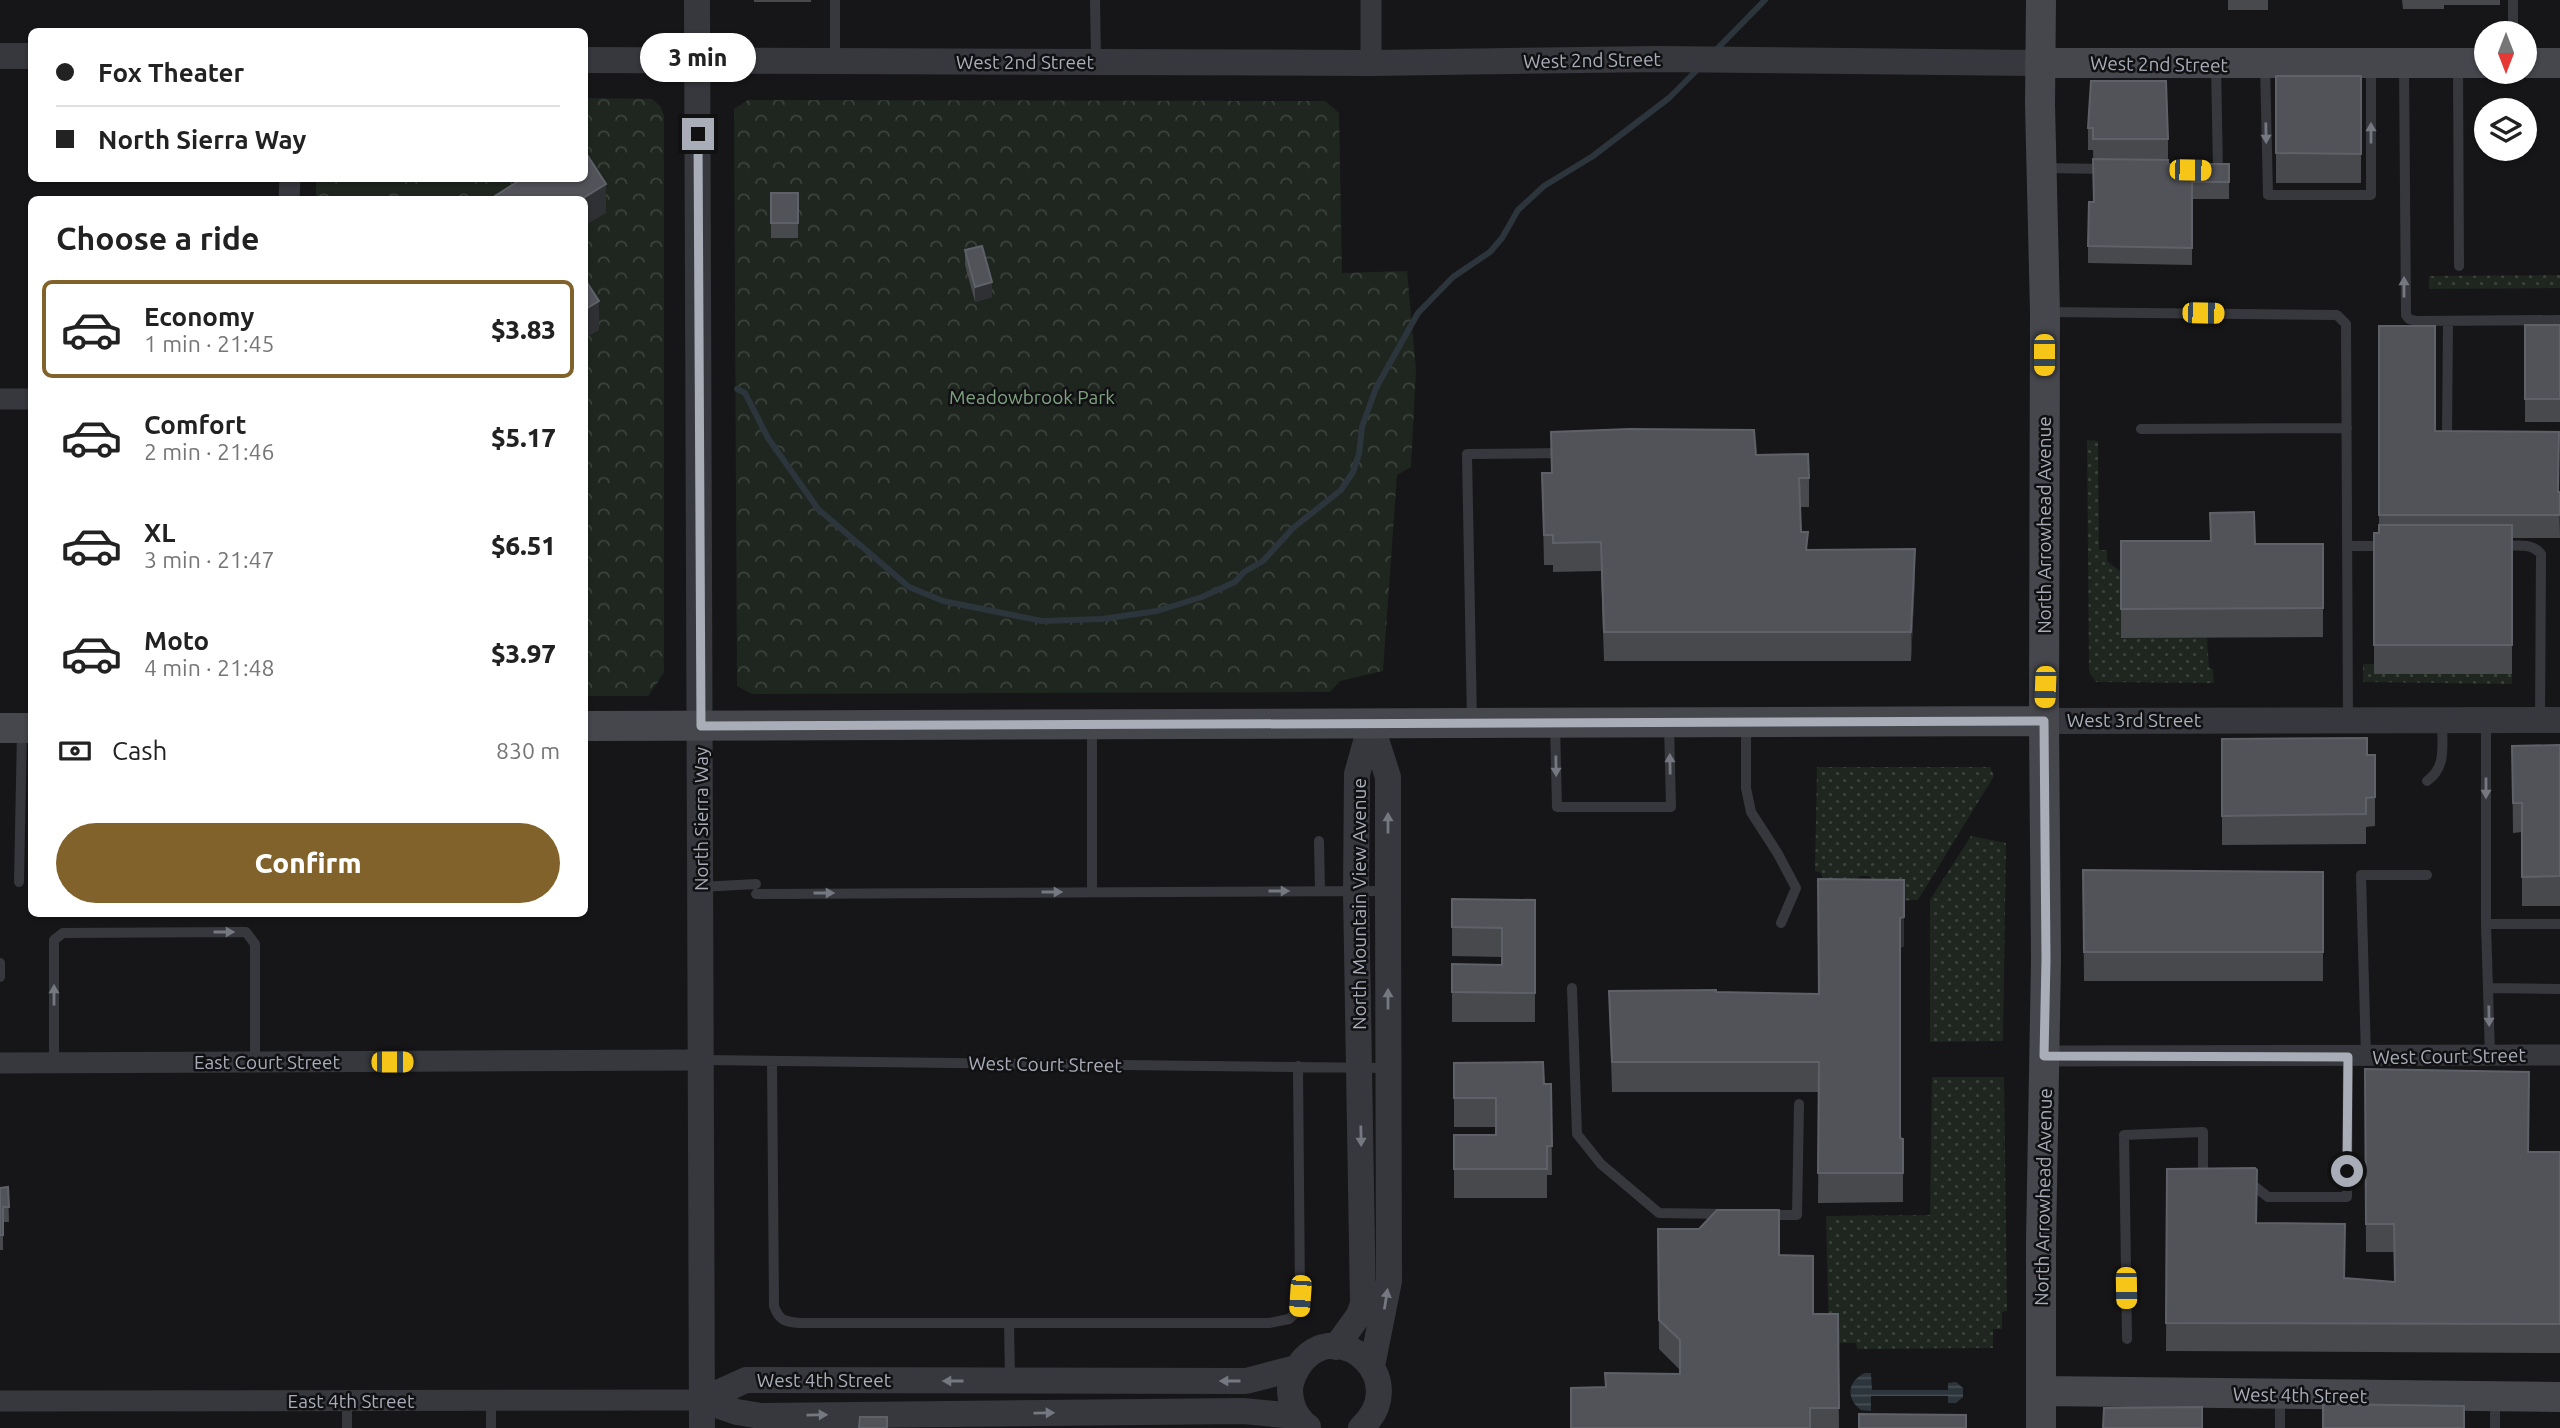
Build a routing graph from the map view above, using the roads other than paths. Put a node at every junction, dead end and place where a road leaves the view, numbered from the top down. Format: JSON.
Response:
{"nodes":[{"id":1,"x":697,"y":0,"type":"edge"},
{"id":2,"x":835,"y":0,"type":"edge"},
{"id":3,"x":1095,"y":0,"type":"edge"},
{"id":4,"x":1371,"y":0,"type":"edge"},
{"id":5,"x":2041,"y":0,"type":"edge"},
{"id":6,"x":2513,"y":0,"type":"edge"},
{"id":7,"x":2513,"y":21,"type":"edge"},
{"id":8,"x":0,"y":56,"type":"edge"},
{"id":9,"x":28,"y":56,"type":"edge"},
{"id":10,"x":588,"y":60,"type":"edge"},
{"id":11,"x":698,"y":62,"type":"junction"},
{"id":12,"x":836,"y":62,"type":"junction"},
{"id":13,"x":1096,"y":63,"type":"junction"},
{"id":14,"x":1371,"y":63,"type":"junction"},
{"id":15,"x":2040,"y":63,"type":"junction"},
{"id":16,"x":2472,"y":63,"type":"edge"},
{"id":17,"x":2538,"y":63,"type":"edge"},
{"id":18,"x":2560,"y":63,"type":"edge"},
{"id":19,"x":2265,"y":64,"type":"junction"},
{"id":20,"x":2371,"y":64,"type":"junction"},
{"id":21,"x":2404,"y":64,"type":"junction"},
{"id":22,"x":2216,"y":65,"type":"junction"},
{"id":23,"x":2042,"y":168,"type":"junction"},
{"id":24,"x":2122,"y":169,"type":"edge"},
{"id":25,"x":2204,"y":170,"type":"edge"},
{"id":26,"x":2459,"y":266,"type":"dead end"},
{"id":27,"x":2045,"y":312,"type":"junction"},
{"id":28,"x":2560,"y":320,"type":"edge"},
{"id":29,"x":2446,"y":321,"type":"junction"},
{"id":30,"x":0,"y":399,"type":"edge"},
{"id":31,"x":28,"y":399,"type":"edge"},
{"id":32,"x":2347,"y":428,"type":"junction"},
{"id":33,"x":2141,"y":429,"type":"dead end"},
{"id":34,"x":2470,"y":441,"type":"edge"},
{"id":35,"x":1572,"y":453,"type":"edge"},
{"id":36,"x":2347,"y":546,"type":"junction"},
{"id":37,"x":2406,"y":546,"type":"edge"},
{"id":38,"x":2489,"y":546,"type":"edge"},
{"id":39,"x":2442,"y":719,"type":"junction"},
{"id":40,"x":2348,"y":720,"type":"junction"},
{"id":41,"x":2486,"y":720,"type":"junction"},
{"id":42,"x":2550,"y":720,"type":"edge"},
{"id":43,"x":1669,"y":721,"type":"junction"},
{"id":44,"x":1746,"y":721,"type":"junction"},
{"id":45,"x":2044,"y":721,"type":"junction"},
{"id":46,"x":1092,"y":724,"type":"junction"},
{"id":47,"x":1371,"y":724,"type":"junction"},
{"id":48,"x":1472,"y":724,"type":"junction"},
{"id":49,"x":1555,"y":724,"type":"junction"},
{"id":50,"x":588,"y":726,"type":"edge"},
{"id":51,"x":701,"y":726,"type":"junction"},
{"id":52,"x":18,"y":728,"type":"edge"},
{"id":53,"x":2427,"y":781,"type":"dead end"},
{"id":54,"x":1319,"y":841,"type":"dead end"},
{"id":55,"x":2427,"y":875,"type":"dead end"},
{"id":56,"x":19,"y":882,"type":"dead end"},
{"id":57,"x":701,"y":887,"type":"junction"},
{"id":58,"x":1092,"y":891,"type":"junction"},
{"id":59,"x":1320,"y":891,"type":"junction"},
{"id":60,"x":1356,"y":891,"type":"junction"},
{"id":61,"x":1388,"y":891,"type":"junction"},
{"id":62,"x":1781,"y":923,"type":"dead end"},
{"id":63,"x":2486,"y":924,"type":"junction"},
{"id":64,"x":2560,"y":924,"type":"edge"},
{"id":65,"x":0,"y":963,"type":"edge"},
{"id":66,"x":0,"y":977,"type":"edge"},
{"id":67,"x":1572,"y":988,"type":"dead end"},
{"id":68,"x":2489,"y":988,"type":"junction"},
{"id":69,"x":2560,"y":989,"type":"edge"},
{"id":70,"x":2490,"y":1055,"type":"junction"},
{"id":71,"x":2560,"y":1055,"type":"edge"},
{"id":72,"x":2044,"y":1056,"type":"junction"},
{"id":73,"x":2357,"y":1057,"type":"junction"},
{"id":74,"x":701,"y":1060,"type":"junction"},
{"id":75,"x":772,"y":1061,"type":"junction"},
{"id":76,"x":255,"y":1062,"type":"junction"},
{"id":77,"x":0,"y":1063,"type":"edge"},
{"id":78,"x":54,"y":1063,"type":"junction"},
{"id":79,"x":1298,"y":1066,"type":"junction"},
{"id":80,"x":1360,"y":1068,"type":"junction"},
{"id":81,"x":1389,"y":1068,"type":"junction"},
{"id":82,"x":1799,"y":1104,"type":"dead end"},
{"id":83,"x":2215,"y":1186,"type":"edge"},
{"id":84,"x":2228,"y":1186,"type":"edge"},
{"id":85,"x":1742,"y":1214,"type":"edge"},
{"id":86,"x":1755,"y":1215,"type":"edge"},
{"id":87,"x":1009,"y":1323,"type":"junction"},
{"id":88,"x":2127,"y":1339,"type":"dead end"},
{"id":89,"x":1336,"y":1347,"type":"junction"},
{"id":90,"x":1372,"y":1366,"type":"junction"},
{"id":91,"x":1296,"y":1368,"type":"junction"},
{"id":92,"x":1010,"y":1381,"type":"junction"},
{"id":93,"x":2041,"y":1391,"type":"junction"},
{"id":94,"x":2280,"y":1394,"type":"junction"},
{"id":95,"x":2560,"y":1397,"type":"edge"},
{"id":96,"x":2494,"y":1398,"type":"junction"},
{"id":97,"x":702,"y":1400,"type":"junction"},
{"id":98,"x":0,"y":1401,"type":"edge"},
{"id":99,"x":347,"y":1401,"type":"junction"},
{"id":100,"x":491,"y":1401,"type":"junction"},
{"id":101,"x":1009,"y":1421,"type":"edge"},
{"id":102,"x":1305,"y":1423,"type":"edge"},
{"id":103,"x":1368,"y":1425,"type":"edge"},
{"id":104,"x":347,"y":1428,"type":"edge"},
{"id":105,"x":491,"y":1428,"type":"edge"},
{"id":106,"x":702,"y":1428,"type":"edge"},
{"id":107,"x":2041,"y":1428,"type":"edge"},
{"id":108,"x":2280,"y":1428,"type":"edge"},
{"id":109,"x":2494,"y":1428,"type":"edge"}],
"edges":[{"from":1,"to":11,"type":"street","name":"North Sierra Way"},
{"from":2,"to":12,"type":"lane"},
{"from":3,"to":13,"type":"lane"},
{"from":4,"to":14,"type":"street"},
{"from":5,"to":15,"type":"main road","name":"North Arrowhead Avenue"},
{"from":6,"to":7,"type":"lane"},
{"from":8,"to":9,"type":"street"},
{"from":10,"to":11,"type":"street","name":"West 2nd Street"},
{"from":11,"to":12,"type":"street","name":"West 2nd Street"},
{"from":11,"to":51,"type":"street","name":"North Sierra Way"},
{"from":12,"to":13,"type":"street","name":"West 2nd Street"},
{"from":13,"to":14,"type":"street","name":"West 2nd Street"},
{"from":14,"to":15,"type":"street","name":"West 2nd Street"},
{"from":15,"to":22,"type":"main road","name":"West 2nd Street"},
{"from":15,"to":23,"type":"main road","name":"North Arrowhead Avenue"},
{"from":16,"to":21,"type":"main road","name":"West 2nd Street"},
{"from":16,"to":26,"type":"lane"},
{"from":17,"to":18,"type":"main road"},
{"from":19,"to":20,"type":"main road","name":"West 2nd Street"},
{"from":19,"to":20,"type":"lane","one_way":true},
{"from":19,"to":22,"type":"main road","name":"West 2nd Street"},
{"from":20,"to":21,"type":"main road","name":"West 2nd Street"},
{"from":29,"to":21,"type":"lane","one_way":true},
{"from":22,"to":25,"type":"lane"},
{"from":23,"to":24,"type":"lane"},
{"from":23,"to":27,"type":"main road","name":"North Arrowhead Avenue"},
{"from":27,"to":32,"type":"lane"},
{"from":27,"to":45,"type":"main road","name":"North Arrowhead Avenue"},
{"from":28,"to":29,"type":"lane"},
{"from":29,"to":34,"type":"lane"},
{"from":30,"to":31,"type":"street"},
{"from":32,"to":33,"type":"lane"},
{"from":32,"to":36,"type":"lane"},
{"from":35,"to":48,"type":"lane"},
{"from":36,"to":37,"type":"lane"},
{"from":36,"to":40,"type":"lane"},
{"from":38,"to":42,"type":"lane"},
{"from":39,"to":40,"type":"street","name":"West 3rd Street"},
{"from":39,"to":41,"type":"street","name":"West 3rd Street"},
{"from":39,"to":53,"type":"lane"},
{"from":40,"to":45,"type":"street","name":"West 3rd Street"},
{"from":41,"to":42,"type":"street","name":"West 3rd Street"},
{"from":41,"to":63,"type":"lane","one_way":true},
{"from":43,"to":44,"type":"main road","name":"West 3rd Street"},
{"from":43,"to":49,"type":"main road","name":"West 3rd Street"},
{"from":49,"to":43,"type":"lane","one_way":true},
{"from":44,"to":45,"type":"main road","name":"West 3rd Street"},
{"from":44,"to":62,"type":"lane"},
{"from":45,"to":72,"type":"main road","name":"North Arrowhead Avenue"},
{"from":46,"to":47,"type":"main road","name":"West 3rd Street"},
{"from":46,"to":51,"type":"main road","name":"West 3rd Street"},
{"from":46,"to":58,"type":"lane"},
{"from":47,"to":48,"type":"main road","name":"West 3rd Street"},
{"from":47,"to":60,"type":"street","name":"North Mountain View Avenue"},
{"from":61,"to":47,"type":"street","name":"North Mountain View Avenue","one_way":true},
{"from":48,"to":49,"type":"main road","name":"West 3rd Street"},
{"from":50,"to":51,"type":"main road","name":"West 3rd Street"},
{"from":51,"to":57,"type":"street","name":"North Sierra Way"},
{"from":52,"to":56,"type":"lane"},
{"from":54,"to":59,"type":"lane"},
{"from":55,"to":73,"type":"lane"},
{"from":57,"to":58,"type":"lane","one_way":true},
{"from":57,"to":74,"type":"street","name":"North Sierra Way"},
{"from":58,"to":59,"type":"lane","one_way":true},
{"from":59,"to":60,"type":"lane"},
{"from":60,"to":61,"type":"lane"},
{"from":60,"to":80,"type":"street","name":"North Mountain View Avenue"},
{"from":81,"to":61,"type":"street","name":"North Mountain View Avenue","one_way":true},
{"from":63,"to":64,"type":"lane"},
{"from":63,"to":68,"type":"lane"},
{"from":65,"to":66,"type":"lane"},
{"from":67,"to":85,"type":"lane"},
{"from":68,"to":69,"type":"lane"},
{"from":68,"to":70,"type":"lane","one_way":true},
{"from":70,"to":71,"type":"street","name":"West Court Street"},
{"from":70,"to":73,"type":"street","name":"West Court Street"},
{"from":72,"to":73,"type":"street","name":"West Court Street"},
{"from":72,"to":93,"type":"main road","name":"North Arrowhead Avenue"},
{"from":73,"to":84,"type":"lane"},
{"from":74,"to":75,"type":"lane","name":"West Court Street"},
{"from":74,"to":76,"type":"street","name":"East Court Street"},
{"from":74,"to":97,"type":"street","name":"North Sierra Way"},
{"from":75,"to":79,"type":"lane","name":"West Court Street"},
{"from":75,"to":87,"type":"lane"},
{"from":76,"to":78,"type":"street","name":"East Court Street"},
{"from":78,"to":76,"type":"lane","one_way":true},
{"from":77,"to":78,"type":"street","name":"East Court Street"},
{"from":79,"to":80,"type":"lane","name":"West Court Street"},
{"from":79,"to":87,"type":"lane"},
{"from":80,"to":81,"type":"lane","name":"West Court Street"},
{"from":80,"to":89,"type":"street","name":"North Mountain View Avenue","one_way":true},
{"from":90,"to":81,"type":"street","name":"North Mountain View Avenue","one_way":true},
{"from":82,"to":86,"type":"lane"},
{"from":83,"to":88,"type":"lane"},
{"from":87,"to":92,"type":"lane"},
{"from":89,"to":90,"type":"street"},
{"from":89,"to":91,"type":"street"},
{"from":90,"to":103,"type":"street"},
{"from":91,"to":92,"type":"street","name":"West 4th Street","one_way":true},
{"from":91,"to":102,"type":"street"},
{"from":92,"to":97,"type":"street","name":"West 4th Street","one_way":true},
{"from":93,"to":94,"type":"main road","name":"West 4th Street"},
{"from":93,"to":107,"type":"main road","name":"North Arrowhead Avenue"},
{"from":94,"to":96,"type":"main road","name":"West 4th Street"},
{"from":94,"to":108,"type":"lane"},
{"from":95,"to":96,"type":"main road","name":"West 4th Street"},
{"from":96,"to":109,"type":"lane"},
{"from":97,"to":100,"type":"street","name":"East 4th Street"},
{"from":97,"to":101,"type":"street","name":"West 4th Street","one_way":true},
{"from":97,"to":106,"type":"street","name":"North Sierra Way"},
{"from":98,"to":99,"type":"street","name":"East 4th Street"},
{"from":99,"to":100,"type":"street","name":"East 4th Street"},
{"from":99,"to":104,"type":"lane"},
{"from":100,"to":105,"type":"lane"},
{"from":101,"to":102,"type":"street","name":"West 4th Street","one_way":true}]}
